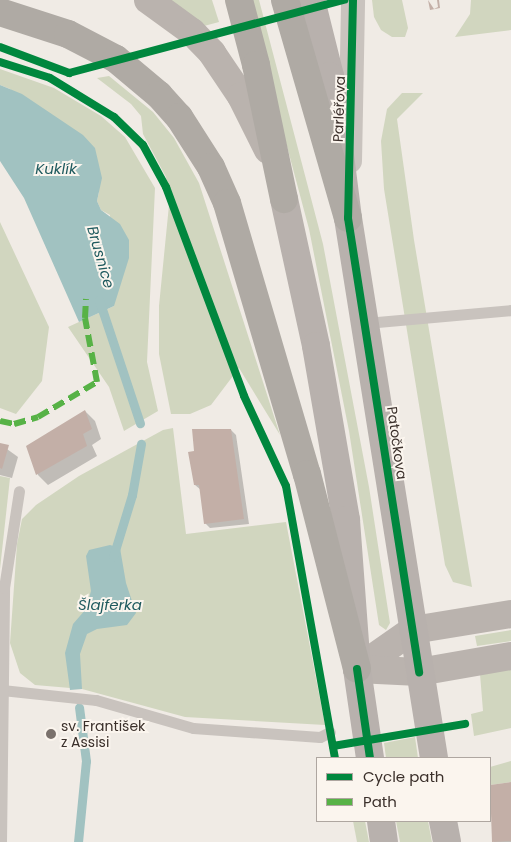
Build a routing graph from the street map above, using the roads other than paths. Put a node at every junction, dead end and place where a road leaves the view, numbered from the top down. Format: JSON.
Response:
{"nodes":[{"id":1,"x":148,"y":0,"type":"edge"},
{"id":2,"x":239,"y":0,"type":"edge"},
{"id":3,"x":286,"y":0,"type":"edge"},
{"id":4,"x":311,"y":0,"type":"edge"},
{"id":5,"x":353,"y":0,"type":"edge"},
{"id":6,"x":0,"y":12,"type":"edge"},
{"id":7,"x":284,"y":199,"type":"junction"},
{"id":8,"x":348,"y":218,"type":"junction"},
{"id":9,"x":511,"y":310,"type":"edge"},
{"id":10,"x":366,"y":323,"type":"junction"},
{"id":11,"x":19,"y":491,"type":"dead end"},
{"id":12,"x":511,"y":614,"type":"edge"},
{"id":13,"x":413,"y":630,"type":"junction"},
{"id":14,"x":511,"y":656,"type":"edge"},
{"id":15,"x":357,"y":668,"type":"junction"},
{"id":16,"x":419,"y":672,"type":"junction"},
{"id":17,"x":2,"y":690,"type":"junction"},
{"id":18,"x":330,"y":732,"type":"dead end"},
{"id":19,"x":370,"y":757,"type":"edge"},
{"id":20,"x":434,"y":757,"type":"edge"},
{"id":21,"x":380,"y":822,"type":"edge"},
{"id":22,"x":443,"y":822,"type":"edge"},
{"id":23,"x":1,"y":842,"type":"edge"},
{"id":24,"x":384,"y":842,"type":"edge"},
{"id":25,"x":447,"y":842,"type":"edge"}],
"edges":[{"from":1,"to":7,"type":"main road"},
{"from":2,"to":7,"type":"highway"},
{"from":3,"to":8,"type":"highway"},
{"from":4,"to":8,"type":"main road","name":"Patočkova"},
{"from":5,"to":8,"type":"street","name":"Parléřova"},
{"from":6,"to":15,"type":"highway"},
{"from":7,"to":15,"type":"main road"},
{"from":8,"to":10,"type":"main road","name":"Patočkova"},
{"from":9,"to":10,"type":"lane"},
{"from":10,"to":13,"type":"main road","name":"Patočkova"},
{"from":11,"to":17,"type":"lane"},
{"from":12,"to":13,"type":"main road"},
{"from":13,"to":15,"type":"main road"},
{"from":13,"to":16,"type":"main road","name":"Patočkova"},
{"from":14,"to":16,"type":"main road"},
{"from":15,"to":16,"type":"main road"},
{"from":15,"to":19,"type":"main road"},
{"from":16,"to":20,"type":"main road","name":"Patočkova"},
{"from":17,"to":18,"type":"lane"},
{"from":17,"to":23,"type":"lane"},
{"from":21,"to":24,"type":"main road"},
{"from":22,"to":25,"type":"main road"}]}
